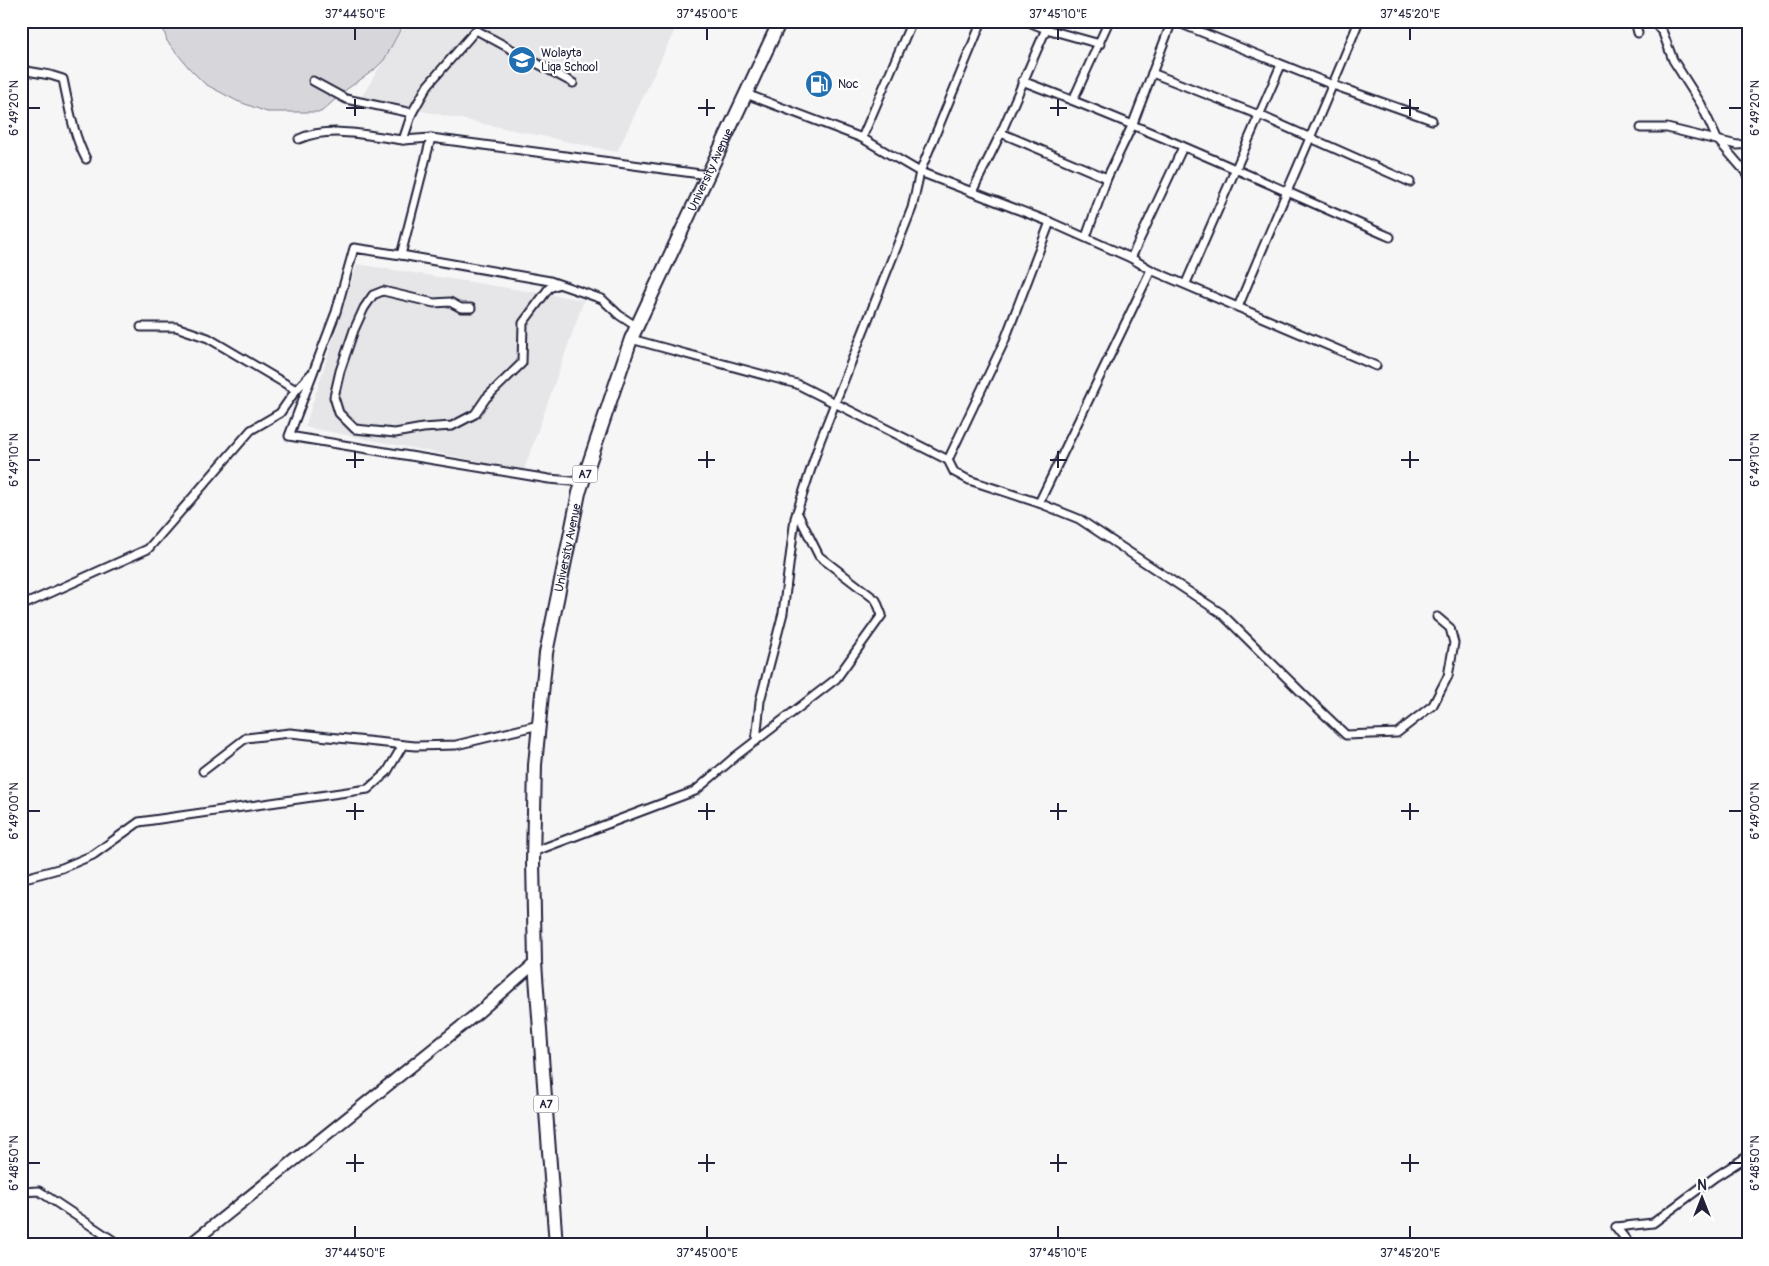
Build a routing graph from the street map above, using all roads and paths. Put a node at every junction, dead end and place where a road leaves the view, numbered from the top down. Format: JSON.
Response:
{"nodes":[{"id":1,"x":780,"y":21,"type":"edge"},
{"id":2,"x":912,"y":21,"type":"edge"},
{"id":3,"x":982,"y":21,"type":"edge"},
{"id":4,"x":1026,"y":21,"type":"edge"},
{"id":5,"x":1109,"y":21,"type":"edge"},
{"id":6,"x":1173,"y":21,"type":"edge"},
{"id":7,"x":1359,"y":21,"type":"edge"},
{"id":8,"x":1634,"y":21,"type":"edge"},
{"id":9,"x":1653,"y":21,"type":"edge"},
{"id":10,"x":1046,"y":29,"type":"junction"},
{"id":11,"x":1638,"y":33,"type":"dead end"},
{"id":12,"x":1100,"y":44,"type":"junction"},
{"id":13,"x":1282,"y":65,"type":"junction"},
{"id":14,"x":21,"y":70,"type":"edge"},
{"id":15,"x":1152,"y":73,"type":"junction"},
{"id":16,"x":313,"y":81,"type":"dead end"},
{"id":17,"x":1022,"y":81,"type":"junction"},
{"id":18,"x":573,"y":83,"type":"dead end"},
{"id":19,"x":1333,"y":86,"type":"junction"},
{"id":20,"x":746,"y":94,"type":"junction"},
{"id":21,"x":1073,"y":100,"type":"junction"},
{"id":22,"x":412,"y":114,"type":"junction"},
{"id":23,"x":1259,"y":115,"type":"junction"},
{"id":24,"x":1432,"y":120,"type":"dead end"},
{"id":25,"x":1132,"y":126,"type":"junction"},
{"id":26,"x":1641,"y":128,"type":"dead end"},
{"id":27,"x":1001,"y":133,"type":"junction"},
{"id":28,"x":431,"y":138,"type":"junction"},
{"id":29,"x":862,"y":138,"type":"junction"},
{"id":30,"x":1311,"y":139,"type":"junction"},
{"id":31,"x":1717,"y":139,"type":"junction"},
{"id":32,"x":299,"y":140,"type":"dead end"},
{"id":33,"x":403,"y":140,"type":"junction"},
{"id":34,"x":1748,"y":144,"type":"edge"},
{"id":35,"x":1737,"y":145,"type":"junction"},
{"id":36,"x":1183,"y":147,"type":"junction"},
{"id":37,"x":1748,"y":148,"type":"edge"},
{"id":38,"x":86,"y":159,"type":"dead end"},
{"id":39,"x":1235,"y":170,"type":"junction"},
{"id":40,"x":920,"y":172,"type":"junction"},
{"id":41,"x":708,"y":175,"type":"junction"},
{"id":42,"x":1748,"y":175,"type":"edge"},
{"id":43,"x":1107,"y":178,"type":"junction"},
{"id":44,"x":1410,"y":182,"type":"dead end"},
{"id":45,"x":972,"y":192,"type":"junction"},
{"id":46,"x":1286,"y":192,"type":"junction"},
{"id":47,"x":1050,"y":222,"type":"junction"},
{"id":48,"x":1086,"y":237,"type":"junction"},
{"id":49,"x":1390,"y":237,"type":"dead end"},
{"id":50,"x":401,"y":255,"type":"junction"},
{"id":51,"x":1131,"y":258,"type":"junction"},
{"id":52,"x":1151,"y":270,"type":"junction"},
{"id":53,"x":1186,"y":283,"type":"junction"},
{"id":54,"x":557,"y":285,"type":"junction"},
{"id":55,"x":1238,"y":307,"type":"junction"},
{"id":56,"x":471,"y":308,"type":"dead end"},
{"id":57,"x":141,"y":327,"type":"dead end"},
{"id":58,"x":637,"y":327,"type":"junction"},
{"id":59,"x":631,"y":339,"type":"junction"},
{"id":60,"x":1376,"y":366,"type":"dead end"},
{"id":61,"x":314,"y":370,"type":"junction"},
{"id":62,"x":296,"y":390,"type":"junction"},
{"id":63,"x":834,"y":403,"type":"junction"},
{"id":64,"x":948,"y":460,"type":"junction"},
{"id":65,"x":582,"y":482,"type":"junction"},
{"id":66,"x":1039,"y":503,"type":"junction"},
{"id":67,"x":797,"y":512,"type":"junction"},
{"id":68,"x":21,"y":606,"type":"edge"},
{"id":69,"x":1437,"y":617,"type":"dead end"},
{"id":70,"x":539,"y":725,"type":"junction"},
{"id":71,"x":756,"y":740,"type":"junction"},
{"id":72,"x":403,"y":745,"type":"junction"},
{"id":73,"x":203,"y":771,"type":"dead end"},
{"id":74,"x":533,"y":852,"type":"junction"},
{"id":75,"x":21,"y":879,"type":"edge"},
{"id":76,"x":536,"y":963,"type":"junction"},
{"id":77,"x":1748,"y":1156,"type":"edge"},
{"id":78,"x":21,"y":1192,"type":"edge"},
{"id":79,"x":120,"y":1245,"type":"edge"},
{"id":80,"x":189,"y":1245,"type":"edge"},
{"id":81,"x":556,"y":1245,"type":"edge"},
{"id":82,"x":1630,"y":1245,"type":"edge"}],
"edges":[{"from":1,"to":20,"type":"highway","name":"University Avenue","number":"A7"},
{"from":2,"to":29,"type":"street"},
{"from":3,"to":40,"type":"street"},
{"from":4,"to":10,"type":"street"},
{"from":5,"to":12,"type":"street"},
{"from":6,"to":13,"type":"street"},
{"from":6,"to":15,"type":"street"},
{"from":7,"to":19,"type":"street"},
{"from":8,"to":11,"type":"street"},
{"from":9,"to":31,"type":"street"},
{"from":10,"to":12,"type":"street"},
{"from":10,"to":17,"type":"street"},
{"from":12,"to":21,"type":"street"},
{"from":13,"to":19,"type":"street"},
{"from":13,"to":23,"type":"street"},
{"from":14,"to":38,"type":"street"},
{"from":15,"to":23,"type":"street"},
{"from":15,"to":25,"type":"street"},
{"from":16,"to":22,"type":"street"},
{"from":17,"to":21,"type":"street"},
{"from":17,"to":27,"type":"street"},
{"from":18,"to":22,"type":"street"},
{"from":19,"to":24,"type":"street"},
{"from":19,"to":30,"type":"street"},
{"from":20,"to":29,"type":"street"},
{"from":20,"to":41,"type":"highway","name":"University Avenue","number":"A7"},
{"from":21,"to":25,"type":"street"},
{"from":22,"to":33,"type":"street"},
{"from":23,"to":30,"type":"street"},
{"from":23,"to":39,"type":"street"},
{"from":25,"to":36,"type":"street"},
{"from":25,"to":43,"type":"street"},
{"from":26,"to":31,"type":"street"},
{"from":27,"to":43,"type":"street"},
{"from":27,"to":45,"type":"street"},
{"from":28,"to":33,"type":"street"},
{"from":28,"to":41,"type":"street"},
{"from":28,"to":50,"type":"street"},
{"from":29,"to":40,"type":"street"},
{"from":30,"to":44,"type":"street"},
{"from":30,"to":46,"type":"street"},
{"from":31,"to":35,"type":"street"},
{"from":31,"to":42,"type":"street"},
{"from":32,"to":33,"type":"street"},
{"from":34,"to":35,"type":"street"},
{"from":35,"to":37,"type":"street"},
{"from":36,"to":39,"type":"street"},
{"from":36,"to":51,"type":"street"},
{"from":39,"to":46,"type":"street"},
{"from":39,"to":53,"type":"street"},
{"from":40,"to":45,"type":"street"},
{"from":40,"to":63,"type":"street"},
{"from":41,"to":58,"type":"highway","name":"University Avenue","number":"A7"},
{"from":43,"to":48,"type":"street"},
{"from":45,"to":47,"type":"street"},
{"from":46,"to":49,"type":"street"},
{"from":46,"to":55,"type":"street"},
{"from":47,"to":48,"type":"street"},
{"from":47,"to":64,"type":"street"},
{"from":48,"to":51,"type":"street"},
{"from":50,"to":54,"type":"street"},
{"from":50,"to":61,"type":"street"},
{"from":51,"to":52,"type":"street"},
{"from":52,"to":53,"type":"street"},
{"from":52,"to":66,"type":"street"},
{"from":53,"to":55,"type":"street"},
{"from":54,"to":56,"type":"street"},
{"from":54,"to":58,"type":"street"},
{"from":55,"to":60,"type":"street"},
{"from":57,"to":62,"type":"street"},
{"from":58,"to":59,"type":"highway","name":"University Avenue","number":"A7"},
{"from":59,"to":63,"type":"street"},
{"from":59,"to":65,"type":"highway","name":"University Avenue","number":"A7"},
{"from":61,"to":62,"type":"street"},
{"from":61,"to":65,"type":"street"},
{"from":62,"to":68,"type":"street"},
{"from":63,"to":64,"type":"street"},
{"from":63,"to":67,"type":"street"},
{"from":64,"to":66,"type":"street"},
{"from":65,"to":70,"type":"highway","name":"University Avenue","number":"A7"},
{"from":66,"to":69,"type":"street"},
{"from":67,"to":71,"type":"street"},
{"from":67,"to":71,"type":"street"},
{"from":70,"to":72,"type":"street"},
{"from":70,"to":74,"type":"highway","name":"University Avenue","number":"A7"},
{"from":71,"to":74,"type":"street"},
{"from":72,"to":73,"type":"street"},
{"from":72,"to":75,"type":"street"},
{"from":74,"to":76,"type":"highway","name":"University Avenue","number":"A7"},
{"from":76,"to":80,"type":"street"},
{"from":76,"to":81,"type":"highway","number":"A7"},
{"from":77,"to":82,"type":"street"},
{"from":78,"to":79,"type":"street"}]}
